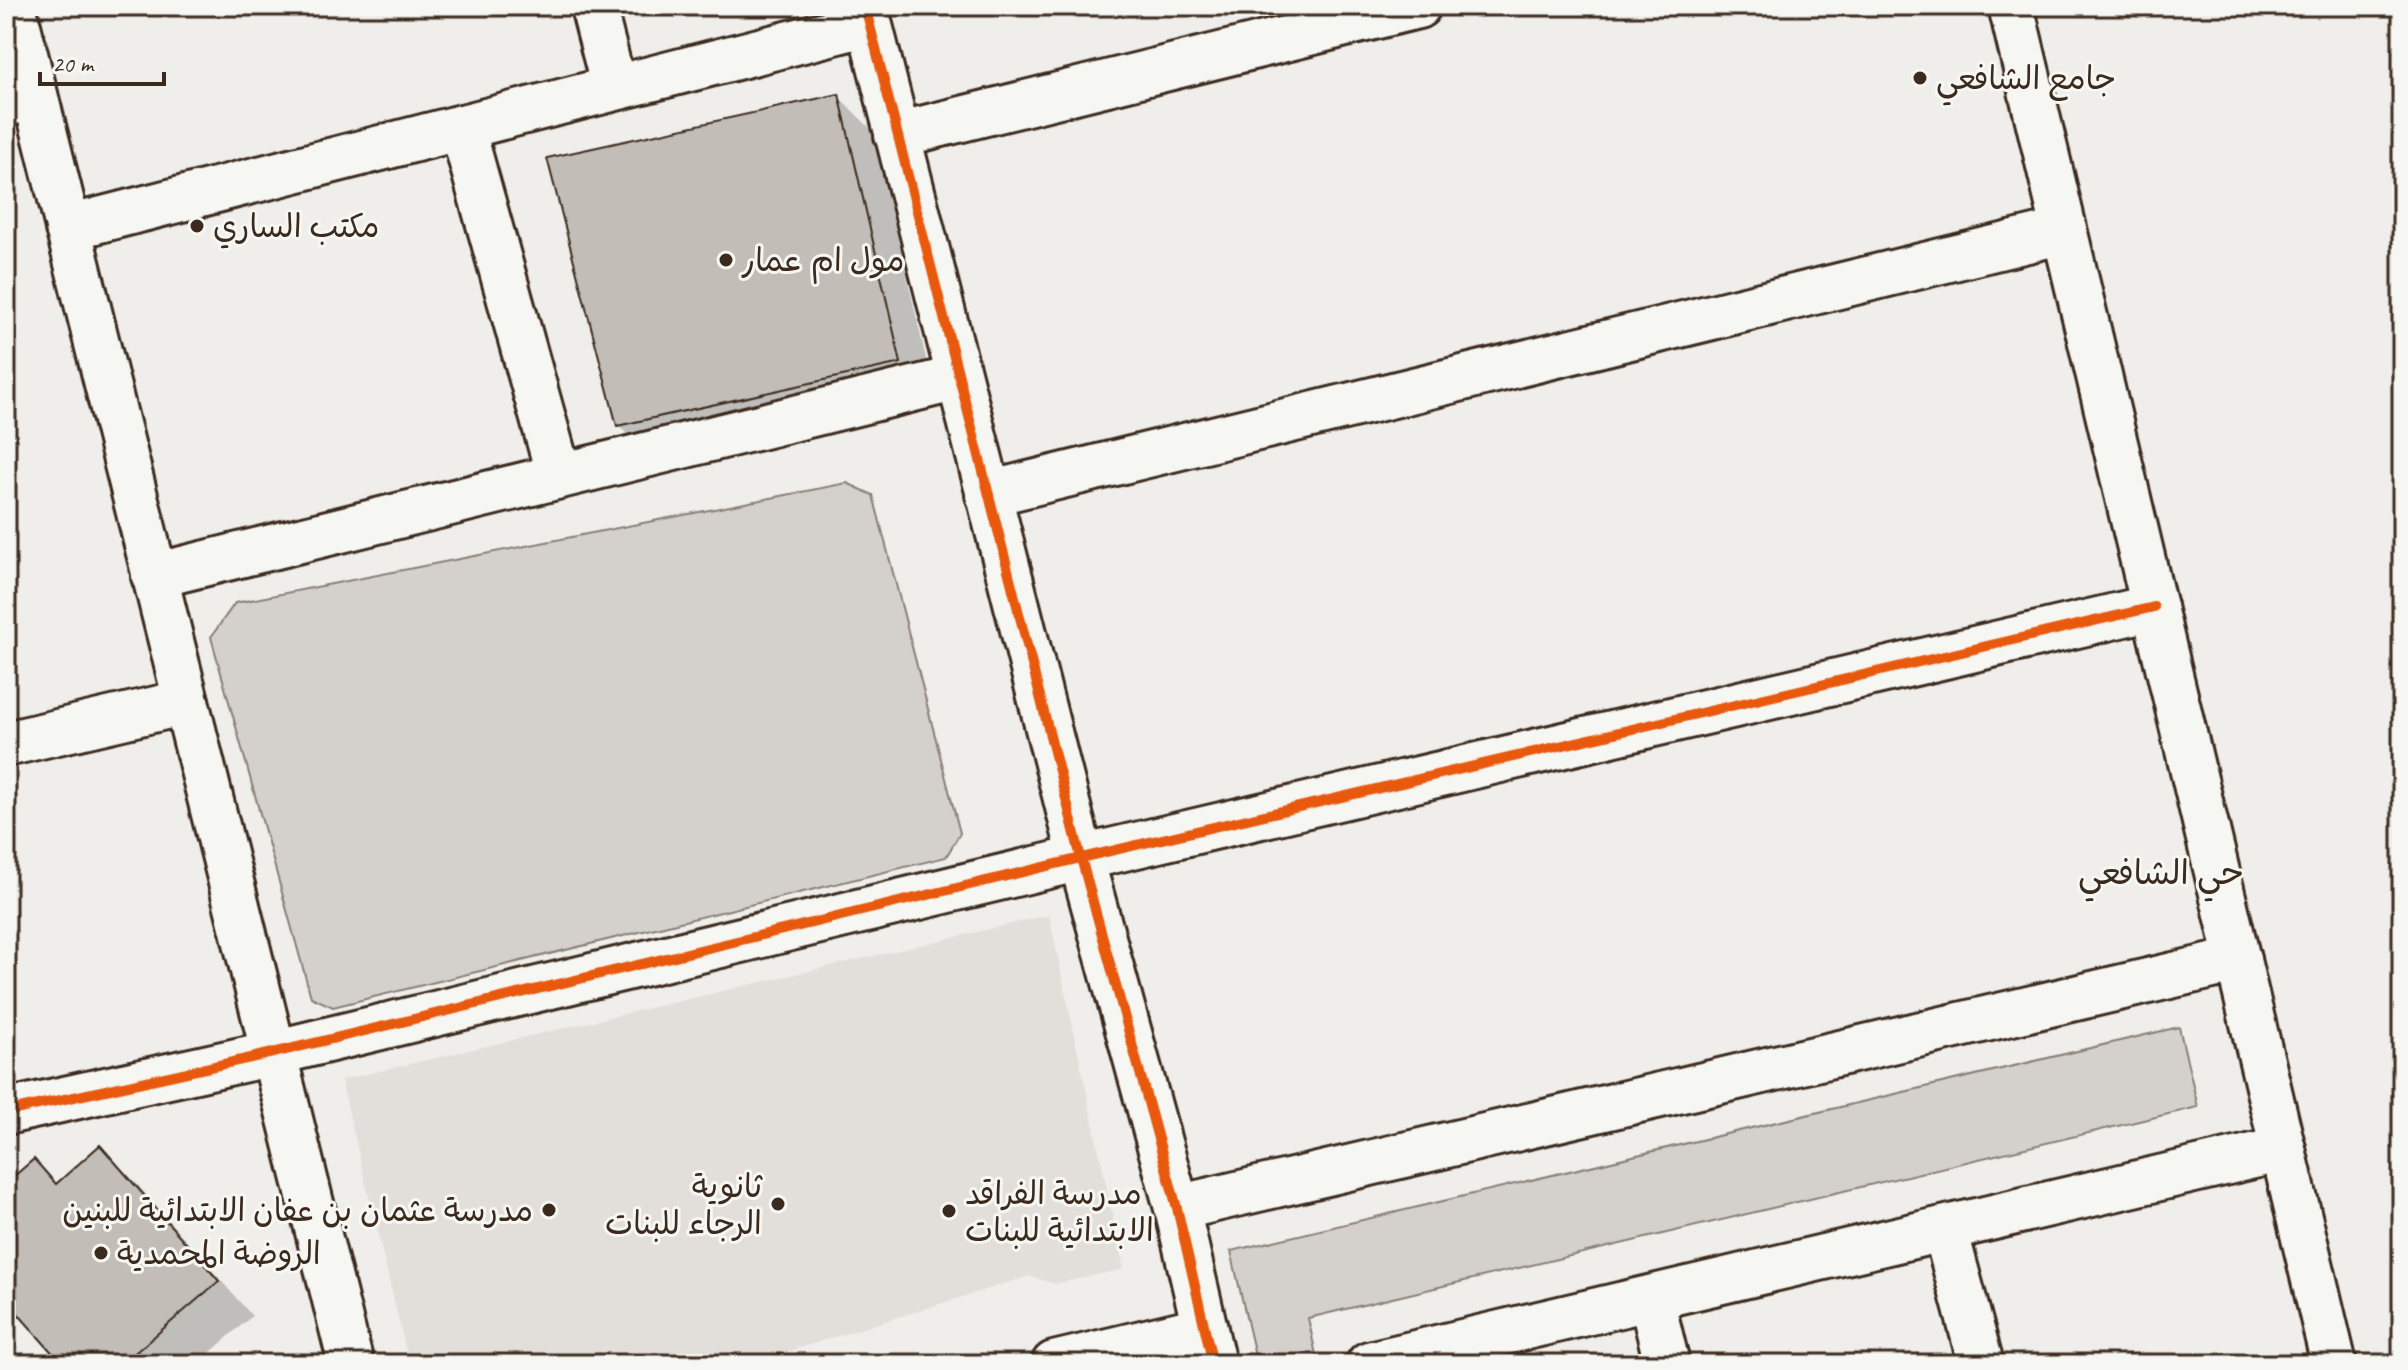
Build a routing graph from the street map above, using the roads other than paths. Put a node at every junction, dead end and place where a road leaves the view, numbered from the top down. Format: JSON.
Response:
{"nodes":[{"id":1,"x":13,"y":6,"type":"edge"},
{"id":2,"x":593,"y":6,"type":"edge"},
{"id":3,"x":1418,"y":6,"type":"edge"},
{"id":4,"x":2011,"y":6,"type":"edge"},
{"id":5,"x":867,"y":14,"type":"edge"},
{"id":6,"x":614,"y":88,"type":"junction"},
{"id":7,"x":21,"y":100,"type":"edge"},
{"id":8,"x":462,"y":127,"type":"junction"},
{"id":9,"x":897,"y":135,"type":"junction"},
{"id":10,"x":68,"y":228,"type":"junction"},
{"id":11,"x":2064,"y":231,"type":"junction"},
{"id":12,"x":958,"y":378,"type":"junction"},
{"id":13,"x":559,"y":476,"type":"junction"},
{"id":14,"x":988,"y":494,"type":"junction"},
{"id":15,"x":154,"y":576,"type":"junction"},
{"id":16,"x":2154,"y":607,"type":"junction"},
{"id":17,"x":186,"y":702,"type":"junction"},
{"id":18,"x":6,"y":744,"type":"edge"},
{"id":19,"x":1081,"y":858,"type":"junction"},
{"id":20,"x":2238,"y":960,"type":"junction"},
{"id":21,"x":273,"y":1053,"type":"junction"},
{"id":22,"x":6,"y":1112,"type":"edge"},
{"id":23,"x":2283,"y":1149,"type":"junction"},
{"id":24,"x":1177,"y":1208,"type":"junction"},
{"id":25,"x":1945,"y":1229,"type":"junction"},
{"id":26,"x":1651,"y":1298,"type":"junction"},
{"id":27,"x":1209,"y":1346,"type":"edge"},
{"id":28,"x":351,"y":1364,"type":"edge"},
{"id":29,"x":1054,"y":1364,"type":"edge"},
{"id":30,"x":1369,"y":1364,"type":"edge"},
{"id":31,"x":1667,"y":1364,"type":"edge"},
{"id":32,"x":1981,"y":1364,"type":"edge"},
{"id":33,"x":2334,"y":1364,"type":"edge"}],
"edges":[{"from":1,"to":7,"type":"street"},
{"from":2,"to":6,"type":"street"},
{"from":3,"to":9,"type":"street"},
{"from":4,"to":11,"type":"street"},
{"from":5,"to":6,"type":"street"},
{"from":5,"to":9,"type":"street"},
{"from":6,"to":8,"type":"street"},
{"from":7,"to":10,"type":"street"},
{"from":8,"to":10,"type":"street"},
{"from":8,"to":13,"type":"street"},
{"from":9,"to":12,"type":"street"},
{"from":10,"to":15,"type":"street"},
{"from":11,"to":14,"type":"street"},
{"from":11,"to":16,"type":"street"},
{"from":12,"to":13,"type":"street"},
{"from":12,"to":14,"type":"street"},
{"from":13,"to":15,"type":"street"},
{"from":14,"to":19,"type":"street"},
{"from":15,"to":17,"type":"street"},
{"from":16,"to":19,"type":"street"},
{"from":16,"to":20,"type":"street"},
{"from":17,"to":18,"type":"street"},
{"from":17,"to":21,"type":"street"},
{"from":19,"to":21,"type":"street"},
{"from":19,"to":24,"type":"street"},
{"from":20,"to":23,"type":"street"},
{"from":20,"to":24,"type":"street"},
{"from":21,"to":22,"type":"street"},
{"from":21,"to":28,"type":"street"},
{"from":23,"to":25,"type":"street"},
{"from":23,"to":33,"type":"street"},
{"from":24,"to":27,"type":"street"},
{"from":25,"to":26,"type":"street"},
{"from":25,"to":32,"type":"street"},
{"from":26,"to":30,"type":"street"},
{"from":26,"to":31,"type":"street"},
{"from":27,"to":29,"type":"street"}]}
